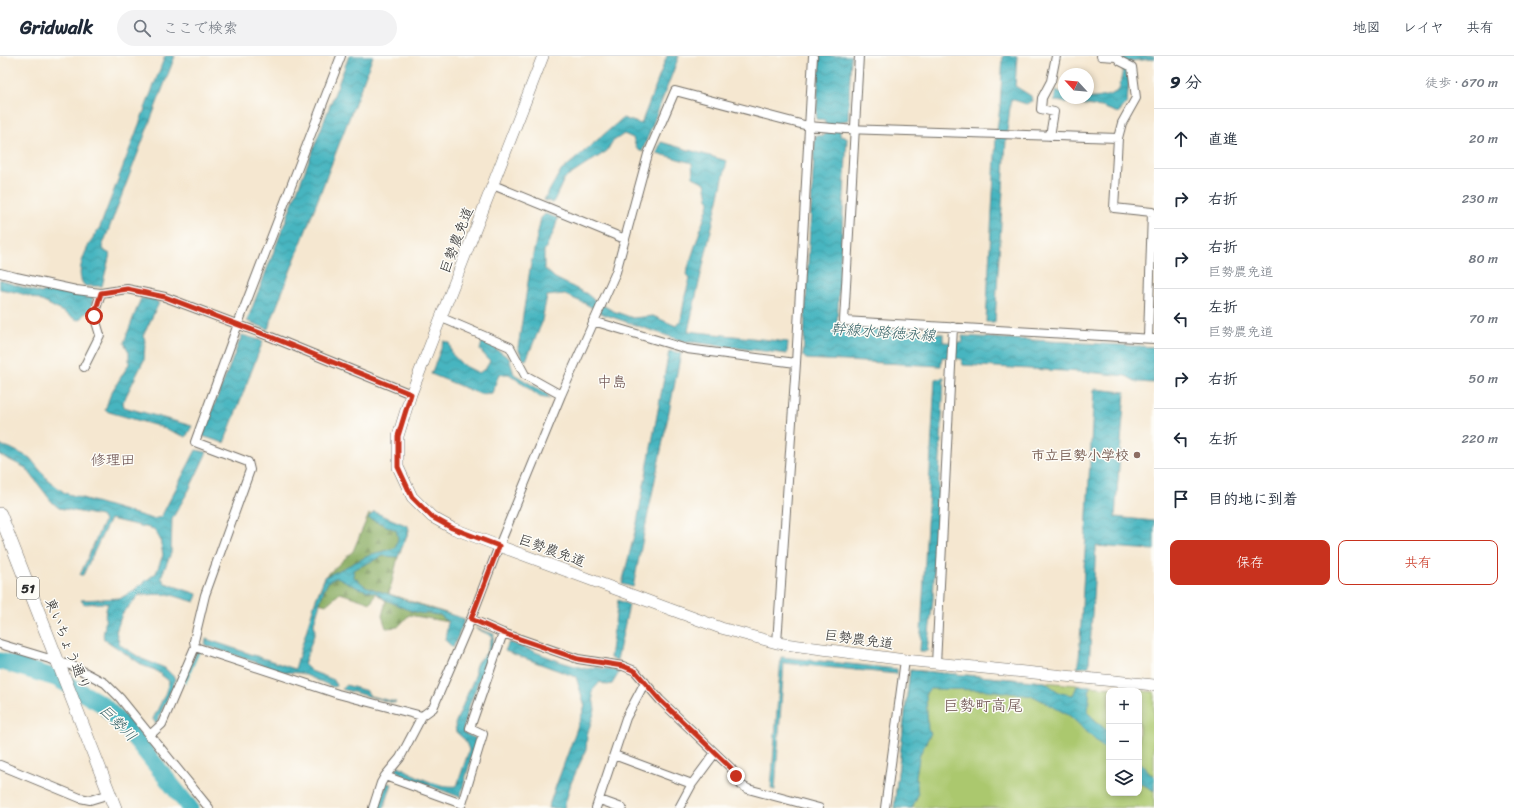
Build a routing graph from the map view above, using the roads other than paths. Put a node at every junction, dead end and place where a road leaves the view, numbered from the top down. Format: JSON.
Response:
{"nodes":[{"id":1,"x":341,"y":56,"type":"edge"},
{"id":2,"x":543,"y":56,"type":"edge"},
{"id":3,"x":813,"y":56,"type":"edge"},
{"id":4,"x":859,"y":56,"type":"edge"},
{"id":5,"x":1056,"y":56,"type":"edge"},
{"id":6,"x":1101,"y":56,"type":"edge"},
{"id":7,"x":1118,"y":58,"type":"edge"},
{"id":8,"x":812,"y":126,"type":"junction"},
{"id":9,"x":854,"y":128,"type":"junction"},
{"id":10,"x":1050,"y":136,"type":"junction"},
{"id":11,"x":1118,"y":138,"type":"junction"},
{"id":12,"x":493,"y":185,"type":"junction"},
{"id":13,"x":625,"y":239,"type":"junction"},
{"id":14,"x":0,"y":273,"type":"edge"},
{"id":15,"x":101,"y":293,"type":"junction"},
{"id":16,"x":595,"y":317,"type":"junction"},
{"id":17,"x":442,"y":318,"type":"junction"},
{"id":18,"x":238,"y":324,"type":"junction"},
{"id":19,"x":953,"y":327,"type":"junction"},
{"id":20,"x":1151,"y":338,"type":"edge"},
{"id":21,"x":796,"y":363,"type":"junction"},
{"id":22,"x":84,"y":367,"type":"dead end"},
{"id":23,"x":411,"y":394,"type":"junction"},
{"id":24,"x":561,"y":395,"type":"junction"},
{"id":25,"x":0,"y":514,"type":"edge"},
{"id":26,"x":499,"y":546,"type":"junction"},
{"id":27,"x":471,"y":619,"type":"junction"},
{"id":28,"x":503,"y":633,"type":"junction"},
{"id":29,"x":778,"y":643,"type":"junction"},
{"id":30,"x":0,"y":644,"type":"edge"},
{"id":31,"x":195,"y":647,"type":"junction"},
{"id":32,"x":905,"y":660,"type":"junction"},
{"id":33,"x":57,"y":661,"type":"junction"},
{"id":34,"x":936,"y":664,"type":"junction"},
{"id":35,"x":645,"y":682,"type":"junction"},
{"id":36,"x":1154,"y":686,"type":"edge"},
{"id":37,"x":422,"y":716,"type":"junction"},
{"id":38,"x":149,"y":736,"type":"junction"},
{"id":39,"x":715,"y":753,"type":"junction"},
{"id":40,"x":614,"y":755,"type":"junction"},
{"id":41,"x":0,"y":765,"type":"edge"},
{"id":42,"x":385,"y":776,"type":"junction"},
{"id":43,"x":692,"y":784,"type":"junction"},
{"id":44,"x":110,"y":794,"type":"junction"},
{"id":45,"x":600,"y":800,"type":"junction"},
{"id":46,"x":116,"y":808,"type":"edge"},
{"id":47,"x":209,"y":808,"type":"edge"},
{"id":48,"x":373,"y":808,"type":"edge"},
{"id":49,"x":596,"y":808,"type":"edge"},
{"id":50,"x":622,"y":808,"type":"edge"},
{"id":51,"x":680,"y":808,"type":"edge"},
{"id":52,"x":819,"y":808,"type":"edge"},
{"id":53,"x":885,"y":808,"type":"edge"}],
"edges":[{"from":1,"to":18,"type":"street"},
{"from":2,"to":12,"type":"street","name":"巨勢農免道"},
{"from":3,"to":8,"type":"street"},
{"from":4,"to":9,"type":"street"},
{"from":5,"to":10,"type":"street"},
{"from":6,"to":7,"type":"street"},
{"from":7,"to":11,"type":"street"},
{"from":8,"to":9,"type":"street"},
{"from":8,"to":13,"type":"street"},
{"from":8,"to":21,"type":"street"},
{"from":9,"to":10,"type":"street"},
{"from":9,"to":19,"type":"street"},
{"from":10,"to":11,"type":"street"},
{"from":11,"to":20,"type":"street"},
{"from":12,"to":13,"type":"street"},
{"from":12,"to":17,"type":"street","name":"巨勢農免道"},
{"from":13,"to":16,"type":"street"},
{"from":14,"to":15,"type":"street"},
{"from":15,"to":18,"type":"street"},
{"from":15,"to":22,"type":"street"},
{"from":16,"to":21,"type":"street"},
{"from":16,"to":24,"type":"street"},
{"from":17,"to":23,"type":"street","name":"巨勢農免道"},
{"from":17,"to":24,"type":"street"},
{"from":18,"to":23,"type":"street"},
{"from":18,"to":31,"type":"street"},
{"from":19,"to":20,"type":"street"},
{"from":19,"to":34,"type":"street"},
{"from":21,"to":29,"type":"street"},
{"from":23,"to":26,"type":"street","name":"巨勢農免道"},
{"from":24,"to":26,"type":"street"},
{"from":25,"to":33,"type":"main road","name":"東いちょう通り","number":"51"},
{"from":26,"to":27,"type":"street"},
{"from":26,"to":29,"type":"street","name":"巨勢農免道"},
{"from":27,"to":28,"type":"street"},
{"from":27,"to":37,"type":"street"},
{"from":28,"to":35,"type":"street"},
{"from":28,"to":42,"type":"street"},
{"from":29,"to":32,"type":"street","name":"巨勢農免道"},
{"from":30,"to":33,"type":"street"},
{"from":31,"to":37,"type":"street"},
{"from":31,"to":38,"type":"street"},
{"from":32,"to":34,"type":"street","name":"巨勢農免道"},
{"from":32,"to":53,"type":"street"},
{"from":33,"to":38,"type":"street"},
{"from":33,"to":44,"type":"main road","name":"東いちょう通り","number":"51"},
{"from":34,"to":36,"type":"street","name":"巨勢農免道"},
{"from":35,"to":39,"type":"street"},
{"from":35,"to":40,"type":"street"},
{"from":37,"to":42,"type":"street"},
{"from":38,"to":47,"type":"street"},
{"from":39,"to":43,"type":"street"},
{"from":39,"to":52,"type":"street"},
{"from":40,"to":43,"type":"street"},
{"from":40,"to":45,"type":"street"},
{"from":41,"to":44,"type":"street"},
{"from":42,"to":48,"type":"street"},
{"from":43,"to":51,"type":"street"},
{"from":44,"to":46,"type":"main road","name":"東いちょう通り","number":"51"},
{"from":45,"to":49,"type":"street"},
{"from":45,"to":50,"type":"street"}]}
